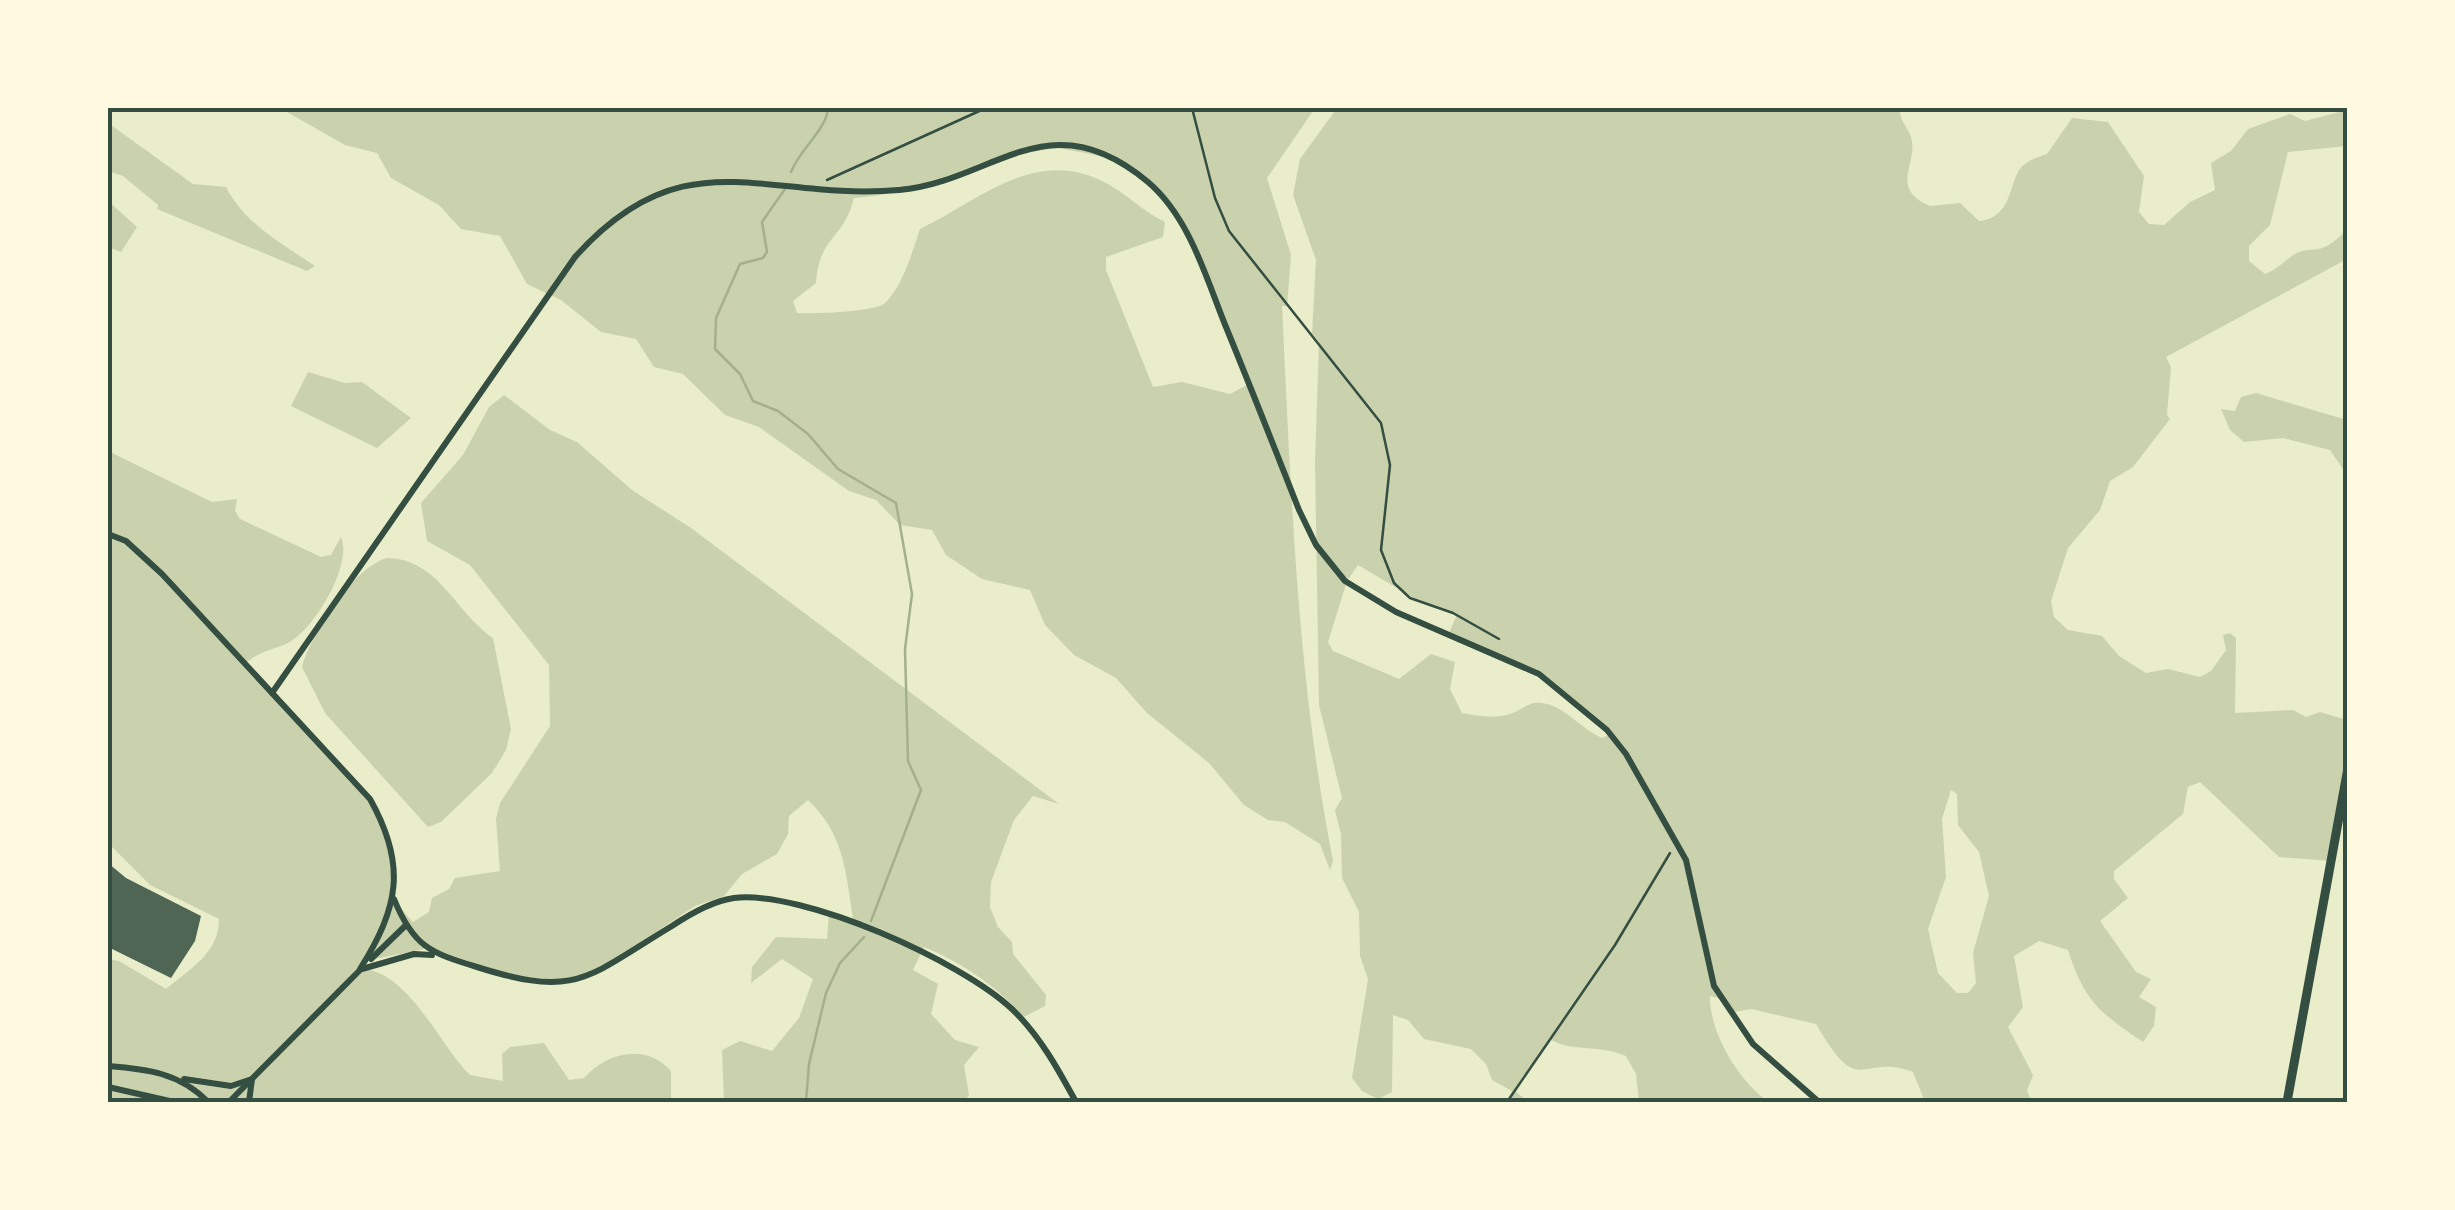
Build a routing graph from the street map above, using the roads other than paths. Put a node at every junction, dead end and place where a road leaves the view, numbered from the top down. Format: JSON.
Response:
{"nodes":[{"id":1,"x":108,"y":534,"type":"edge"},
{"id":2,"x":272,"y":693,"type":"junction"},
{"id":3,"x":2348,"y":768,"type":"edge"},
{"id":4,"x":394,"y":899,"type":"junction"},
{"id":5,"x":405,"y":926,"type":"junction"},
{"id":6,"x":436,"y":955,"type":"junction"},
{"id":7,"x":360,"y":969,"type":"junction"},
{"id":8,"x":108,"y":1066,"type":"edge"},
{"id":9,"x":178,"y":1078,"type":"junction"},
{"id":10,"x":252,"y":1080,"type":"junction"},
{"id":11,"x":108,"y":1087,"type":"edge"},
{"id":12,"x":174,"y":1102,"type":"edge"},
{"id":13,"x":208,"y":1102,"type":"edge"},
{"id":14,"x":230,"y":1102,"type":"edge"},
{"id":15,"x":249,"y":1102,"type":"edge"},
{"id":16,"x":1076,"y":1102,"type":"edge"},
{"id":17,"x":1818,"y":1102,"type":"edge"},
{"id":18,"x":2287,"y":1102,"type":"edge"}],
"edges":[{"from":1,"to":2,"type":"street"},
{"from":2,"to":4,"type":"street"},
{"from":2,"to":17,"type":"street"},
{"from":3,"to":18,"type":"main road"},
{"from":4,"to":5,"type":"street"},
{"from":4,"to":7,"type":"street"},
{"from":5,"to":6,"type":"street"},
{"from":5,"to":7,"type":"street"},
{"from":6,"to":7,"type":"street"},
{"from":6,"to":16,"type":"street"},
{"from":7,"to":10,"type":"street"},
{"from":8,"to":9,"type":"street"},
{"from":9,"to":10,"type":"street"},
{"from":9,"to":13,"type":"street"},
{"from":10,"to":14,"type":"street"},
{"from":10,"to":15,"type":"street"},
{"from":11,"to":12,"type":"street"}]}
